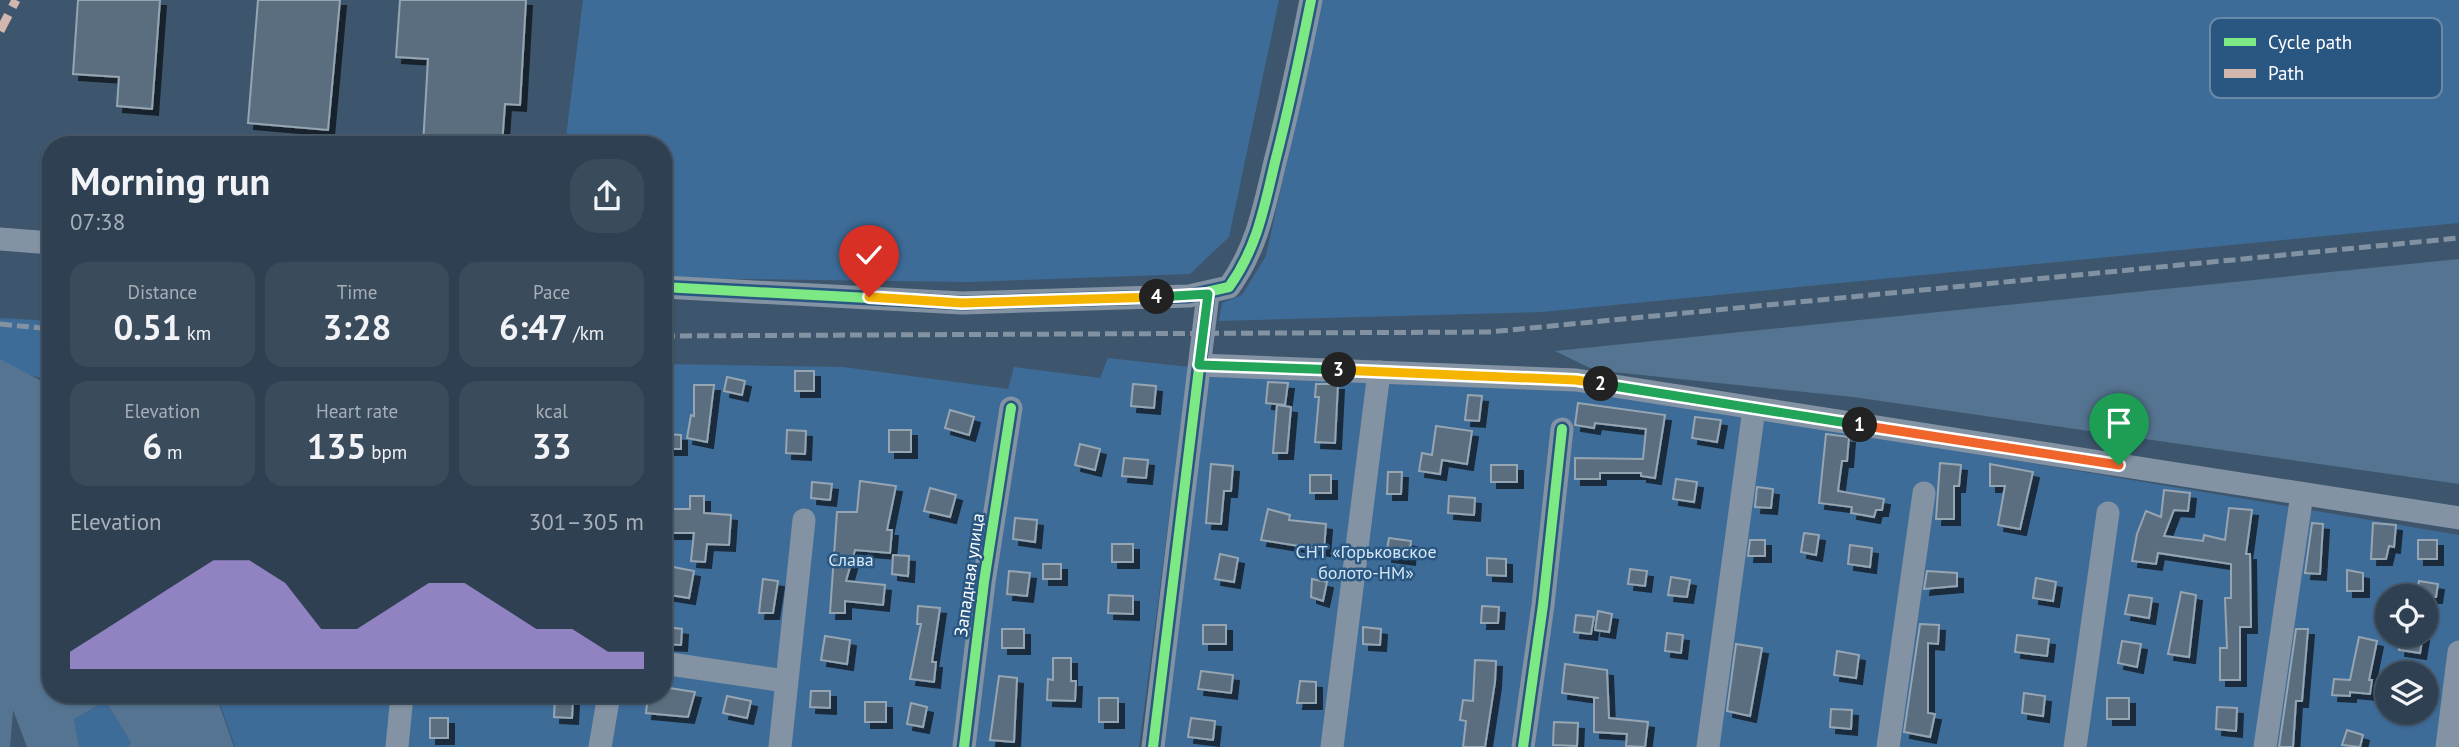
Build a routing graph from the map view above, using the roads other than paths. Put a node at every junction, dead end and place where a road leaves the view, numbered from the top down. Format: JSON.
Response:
{"nodes":[{"id":1,"x":1311,"y":0,"type":"edge"},
{"id":2,"x":0,"y":239,"type":"edge"},
{"id":3,"x":42,"y":243,"type":"edge"},
{"id":4,"x":672,"y":287,"type":"edge"},
{"id":5,"x":1208,"y":294,"type":"junction"},
{"id":6,"x":1199,"y":365,"type":"junction"},
{"id":7,"x":1379,"y":372,"type":"junction"},
{"id":8,"x":1011,"y":408,"type":"dead end"},
{"id":9,"x":1754,"y":408,"type":"junction"},
{"id":10,"x":1562,"y":429,"type":"dead end"},
{"id":11,"x":1924,"y":493,"type":"dead end"},
{"id":12,"x":2302,"y":494,"type":"junction"},
{"id":13,"x":2108,"y":513,"type":"dead end"},
{"id":14,"x":2459,"y":518,"type":"edge"},
{"id":15,"x":804,"y":520,"type":"dead end"},
{"id":16,"x":2459,"y":652,"type":"edge"},
{"id":17,"x":672,"y":664,"type":"edge"},
{"id":18,"x":785,"y":681,"type":"junction"},
{"id":19,"x":401,"y":703,"type":"edge"},
{"id":20,"x":608,"y":703,"type":"edge"},
{"id":21,"x":397,"y":747,"type":"edge"},
{"id":22,"x":600,"y":747,"type":"edge"},
{"id":23,"x":780,"y":747,"type":"edge"},
{"id":24,"x":964,"y":747,"type":"edge"},
{"id":25,"x":1153,"y":747,"type":"edge"},
{"id":26,"x":1332,"y":747,"type":"edge"},
{"id":27,"x":1523,"y":747,"type":"edge"},
{"id":28,"x":1708,"y":747,"type":"edge"},
{"id":29,"x":1888,"y":747,"type":"edge"},
{"id":30,"x":2075,"y":747,"type":"edge"},
{"id":31,"x":2265,"y":747,"type":"edge"},
{"id":32,"x":2447,"y":747,"type":"edge"}],
"edges":[{"from":1,"to":5,"type":"street"},
{"from":2,"to":3,"type":"street"},
{"from":4,"to":5,"type":"street"},
{"from":5,"to":6,"type":"street"},
{"from":6,"to":7,"type":"street"},
{"from":6,"to":25,"type":"street"},
{"from":7,"to":9,"type":"street"},
{"from":7,"to":26,"type":"street"},
{"from":8,"to":24,"type":"street","name":"Западная улица"},
{"from":9,"to":12,"type":"street"},
{"from":9,"to":28,"type":"street"},
{"from":10,"to":27,"type":"street"},
{"from":11,"to":29,"type":"street"},
{"from":12,"to":14,"type":"street"},
{"from":12,"to":31,"type":"street"},
{"from":13,"to":30,"type":"street"},
{"from":15,"to":18,"type":"street"},
{"from":16,"to":32,"type":"street"},
{"from":17,"to":18,"type":"street"},
{"from":18,"to":23,"type":"street"},
{"from":19,"to":21,"type":"street"},
{"from":20,"to":22,"type":"street"}]}
